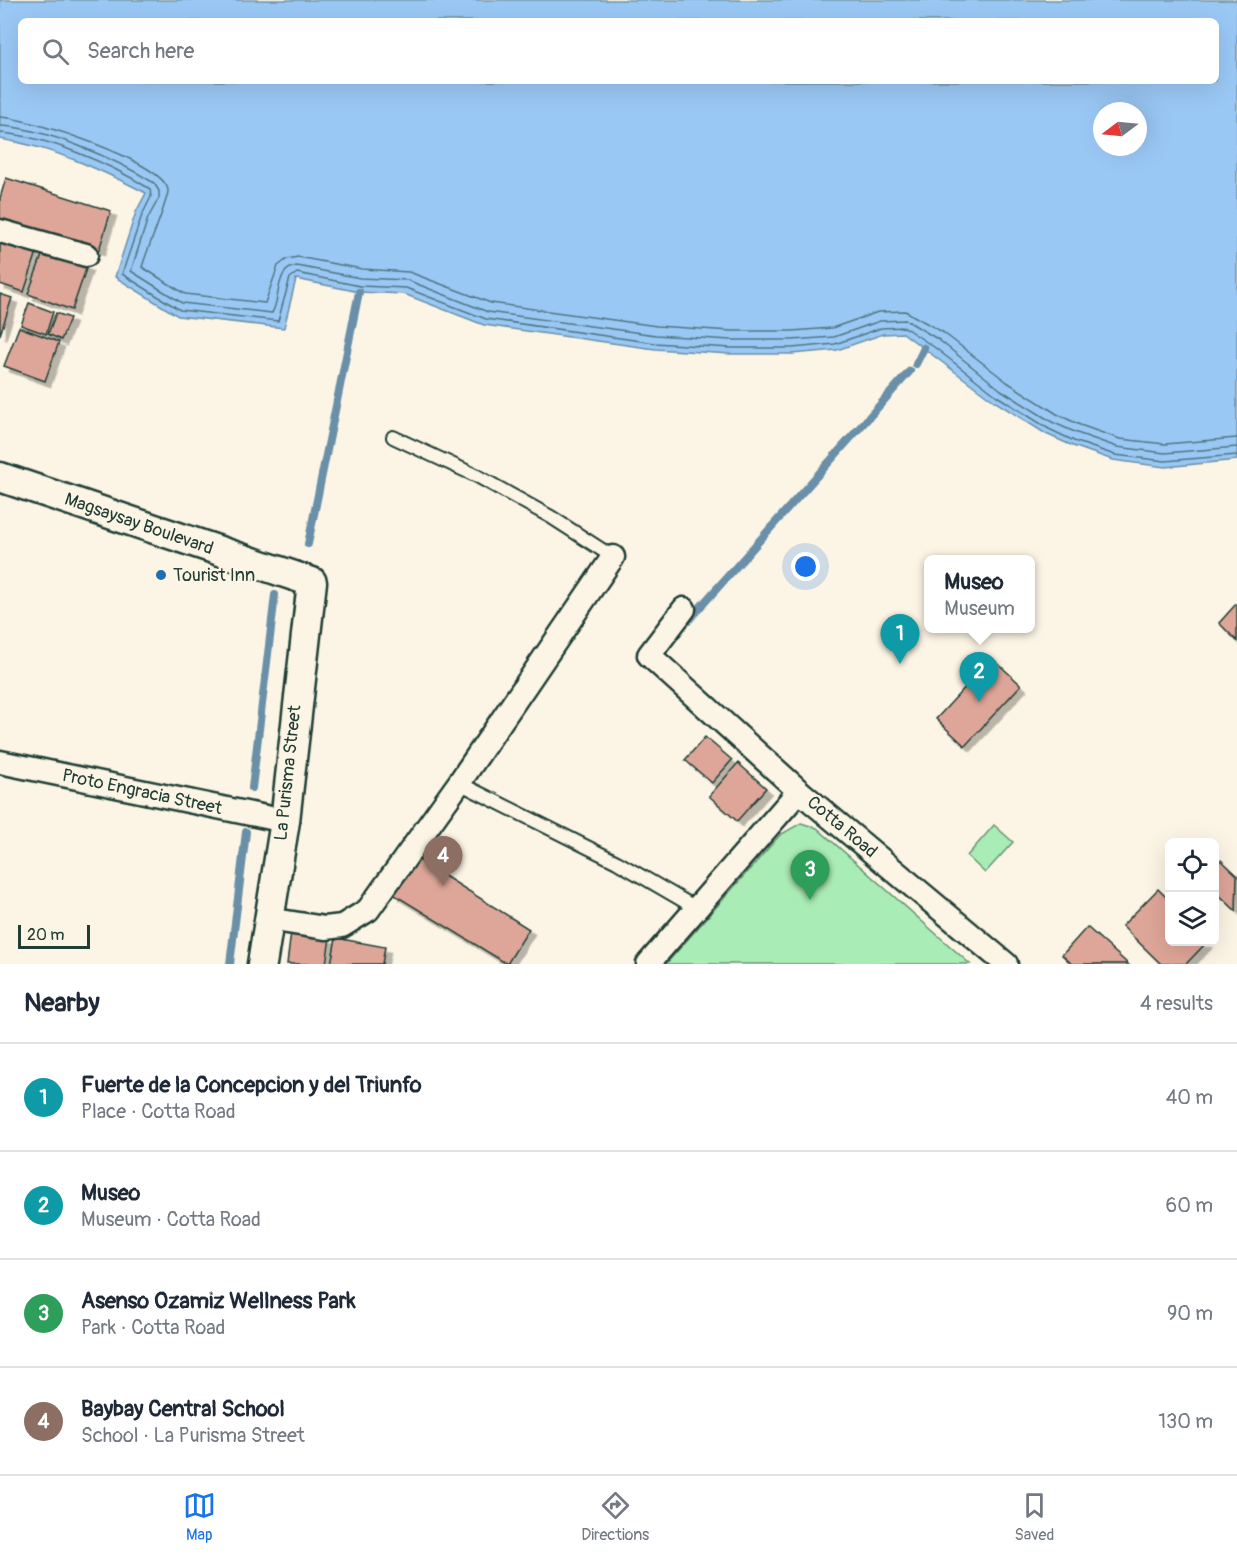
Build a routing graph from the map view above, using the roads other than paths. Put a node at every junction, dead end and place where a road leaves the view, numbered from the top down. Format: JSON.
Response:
{"nodes":[{"id":1,"x":0,"y":231,"type":"edge"},
{"id":2,"x":86,"y":255,"type":"dead end"},
{"id":3,"x":393,"y":437,"type":"dead end"},
{"id":4,"x":0,"y":477,"type":"edge"},
{"id":5,"x":613,"y":557,"type":"joint"},
{"id":6,"x":312,"y":582,"type":"joint"},
{"id":7,"x":684,"y":609,"type":"dead end"},
{"id":8,"x":0,"y":762,"type":"edge"},
{"id":9,"x":459,"y":783,"type":"junction"},
{"id":10,"x":800,"y":791,"type":"junction"},
{"id":11,"x":285,"y":821,"type":"junction"},
{"id":12,"x":696,"y":908,"type":"junction"},
{"id":13,"x":268,"y":919,"type":"junction"},
{"id":14,"x":262,"y":964,"type":"edge"},
{"id":15,"x":648,"y":964,"type":"edge"},
{"id":16,"x":1006,"y":964,"type":"edge"}],
"edges":[{"from":1,"to":2,"type":"street"},
{"from":3,"to":5,"type":"lane"},
{"from":4,"to":6,"type":"street","name":"Magsaysay Boulevard"},
{"from":5,"to":9,"type":"street"},
{"from":6,"to":11,"type":"street","name":"La Purisma Street"},
{"from":7,"to":10,"type":"street"},
{"from":8,"to":11,"type":"street","name":"Proto Engracia Street"},
{"from":9,"to":12,"type":"lane"},
{"from":9,"to":13,"type":"street"},
{"from":10,"to":12,"type":"street","name":"Cotta Road"},
{"from":10,"to":16,"type":"street","name":"Cotta Road"},
{"from":11,"to":13,"type":"street","name":"La Purisma Street"},
{"from":12,"to":15,"type":"street","name":"Cotta Road"},
{"from":13,"to":14,"type":"street","name":"La Purisma Street"}]}
